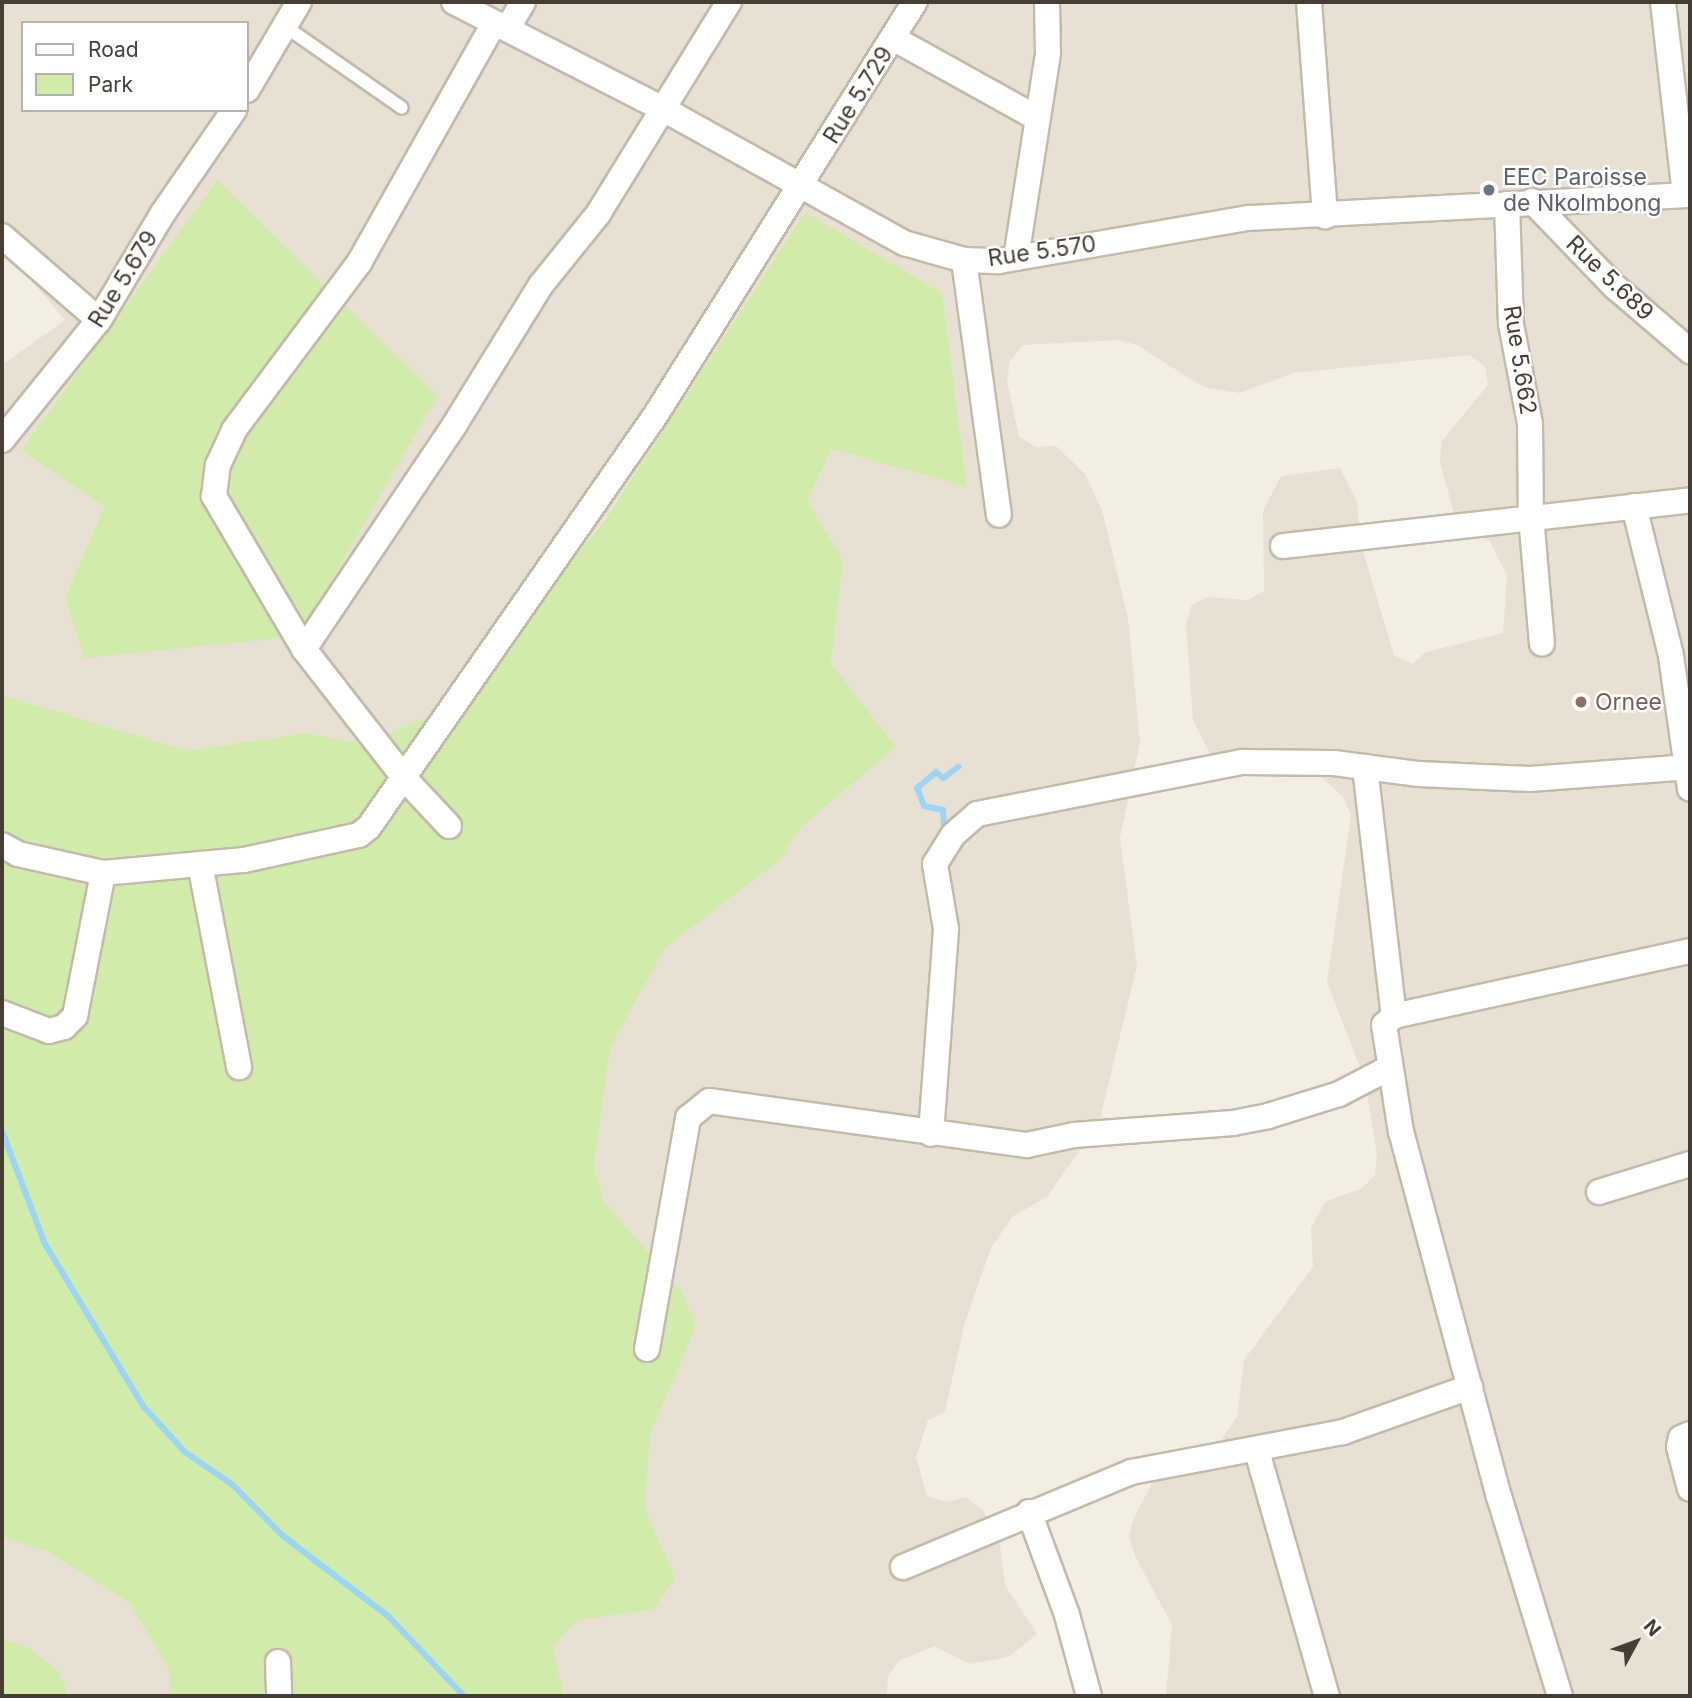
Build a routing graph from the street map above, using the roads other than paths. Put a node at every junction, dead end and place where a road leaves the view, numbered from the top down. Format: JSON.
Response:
{"nodes":[{"id":1,"x":299,"y":2,"type":"edge"},
{"id":2,"x":454,"y":2,"type":"edge"},
{"id":3,"x":523,"y":2,"type":"edge"},
{"id":4,"x":729,"y":2,"type":"edge"},
{"id":5,"x":915,"y":2,"type":"edge"},
{"id":6,"x":1047,"y":2,"type":"edge"},
{"id":7,"x":1309,"y":2,"type":"edge"},
{"id":8,"x":1663,"y":2,"type":"edge"},
{"id":9,"x":500,"y":26,"type":"junction"},
{"id":10,"x":286,"y":27,"type":"junction"},
{"id":11,"x":893,"y":38,"type":"junction"},
{"id":12,"x":248,"y":88,"type":"edge"},
{"id":13,"x":402,"y":108,"type":"dead end"},
{"id":14,"x":665,"y":110,"type":"junction"},
{"id":15,"x":233,"y":112,"type":"edge"},
{"id":16,"x":1037,"y":118,"type":"junction"},
{"id":17,"x":801,"y":187,"type":"junction"},
{"id":18,"x":1687,"y":195,"type":"edge"},
{"id":19,"x":1532,"y":201,"type":"junction"},
{"id":20,"x":1507,"y":204,"type":"junction"},
{"id":21,"x":1325,"y":216,"type":"junction"},
{"id":22,"x":2,"y":236,"type":"edge"},
{"id":23,"x":1016,"y":258,"type":"junction"},
{"id":24,"x":964,"y":260,"type":"junction"},
{"id":25,"x":99,"y":320,"type":"junction"},
{"id":26,"x":1690,"y":351,"type":"edge"},
{"id":27,"x":2,"y":440,"type":"edge"},
{"id":28,"x":1690,"y":500,"type":"edge"},
{"id":29,"x":1634,"y":506,"type":"junction"},
{"id":30,"x":999,"y":515,"type":"dead end"},
{"id":31,"x":1531,"y":516,"type":"junction"},
{"id":32,"x":1283,"y":546,"type":"dead end"},
{"id":33,"x":1542,"y":644,"type":"dead end"},
{"id":34,"x":304,"y":649,"type":"junction"},
{"id":35,"x":1365,"y":767,"type":"junction"},
{"id":36,"x":1688,"y":775,"type":"edge"},
{"id":37,"x":406,"y":780,"type":"junction"},
{"id":38,"x":449,"y":826,"type":"dead end"},
{"id":39,"x":2,"y":845,"type":"edge"},
{"id":40,"x":200,"y":864,"type":"junction"},
{"id":41,"x":103,"y":873,"type":"junction"},
{"id":42,"x":1690,"y":951,"type":"edge"},
{"id":43,"x":2,"y":1013,"type":"edge"},
{"id":44,"x":1394,"y":1016,"type":"junction"},
{"id":45,"x":239,"y":1068,"type":"dead end"},
{"id":46,"x":1389,"y":1068,"type":"junction"},
{"id":47,"x":931,"y":1134,"type":"junction"},
{"id":48,"x":1690,"y":1164,"type":"edge"},
{"id":49,"x":1599,"y":1192,"type":"dead end"},
{"id":50,"x":647,"y":1349,"type":"dead end"},
{"id":51,"x":1471,"y":1387,"type":"junction"},
{"id":52,"x":1690,"y":1434,"type":"edge"},
{"id":53,"x":1257,"y":1451,"type":"junction"},
{"id":54,"x":1690,"y":1489,"type":"edge"},
{"id":55,"x":1029,"y":1512,"type":"junction"},
{"id":56,"x":902,"y":1566,"type":"dead end"},
{"id":57,"x":278,"y":1662,"type":"dead end"},
{"id":58,"x":279,"y":1696,"type":"edge"},
{"id":59,"x":1089,"y":1696,"type":"edge"},
{"id":60,"x":1327,"y":1696,"type":"edge"},
{"id":61,"x":1560,"y":1696,"type":"edge"}],
"edges":[{"from":1,"to":10,"type":"street"},
{"from":2,"to":9,"type":"street","name":"Rue 5.570"},
{"from":3,"to":9,"type":"street"},
{"from":4,"to":14,"type":"street"},
{"from":5,"to":11,"type":"street","name":"Rue 5.729"},
{"from":6,"to":16,"type":"street"},
{"from":7,"to":21,"type":"street"},
{"from":8,"to":18,"type":"street"},
{"from":9,"to":14,"type":"street","name":"Rue 5.570"},
{"from":9,"to":34,"type":"street"},
{"from":10,"to":12,"type":"street"},
{"from":10,"to":13,"type":"lane"},
{"from":11,"to":16,"type":"street"},
{"from":11,"to":17,"type":"street","name":"Rue 5.729"},
{"from":14,"to":17,"type":"street","name":"Rue 5.570"},
{"from":14,"to":34,"type":"street"},
{"from":15,"to":25,"type":"street","name":"Rue 5.679"},
{"from":16,"to":23,"type":"street"},
{"from":17,"to":24,"type":"street","name":"Rue 5.570"},
{"from":17,"to":37,"type":"street","name":"Rue 5.729"},
{"from":18,"to":19,"type":"street","name":"Rue 5.570"},
{"from":19,"to":20,"type":"street","name":"Rue 5.570"},
{"from":19,"to":26,"type":"street","name":"Rue 5.689"},
{"from":20,"to":21,"type":"street","name":"Rue 5.570"},
{"from":20,"to":31,"type":"street","name":"Rue 5.662"},
{"from":21,"to":23,"type":"street","name":"Rue 5.570"},
{"from":22,"to":25,"type":"street"},
{"from":23,"to":24,"type":"street","name":"Rue 5.570"},
{"from":24,"to":30,"type":"street"},
{"from":25,"to":27,"type":"street","name":"Rue 5.679"},
{"from":28,"to":29,"type":"street"},
{"from":29,"to":31,"type":"street"},
{"from":29,"to":36,"type":"street"},
{"from":31,"to":32,"type":"street"},
{"from":31,"to":33,"type":"street","name":"Rue 5.662"},
{"from":34,"to":37,"type":"street"},
{"from":35,"to":36,"type":"street"},
{"from":35,"to":44,"type":"street"},
{"from":35,"to":47,"type":"street"},
{"from":37,"to":38,"type":"street"},
{"from":37,"to":40,"type":"street","name":"Rue 5.729"},
{"from":39,"to":41,"type":"street","name":"Rue 5.729"},
{"from":40,"to":41,"type":"street","name":"Rue 5.729"},
{"from":40,"to":45,"type":"street"},
{"from":41,"to":43,"type":"street"},
{"from":42,"to":44,"type":"street"},
{"from":44,"to":46,"type":"street"},
{"from":46,"to":47,"type":"street"},
{"from":46,"to":51,"type":"street"},
{"from":47,"to":50,"type":"street"},
{"from":48,"to":49,"type":"street"},
{"from":51,"to":53,"type":"street"},
{"from":51,"to":61,"type":"street"},
{"from":52,"to":54,"type":"street"},
{"from":53,"to":55,"type":"street"},
{"from":53,"to":60,"type":"street"},
{"from":55,"to":56,"type":"street"},
{"from":55,"to":59,"type":"street"},
{"from":57,"to":58,"type":"street"}]}
